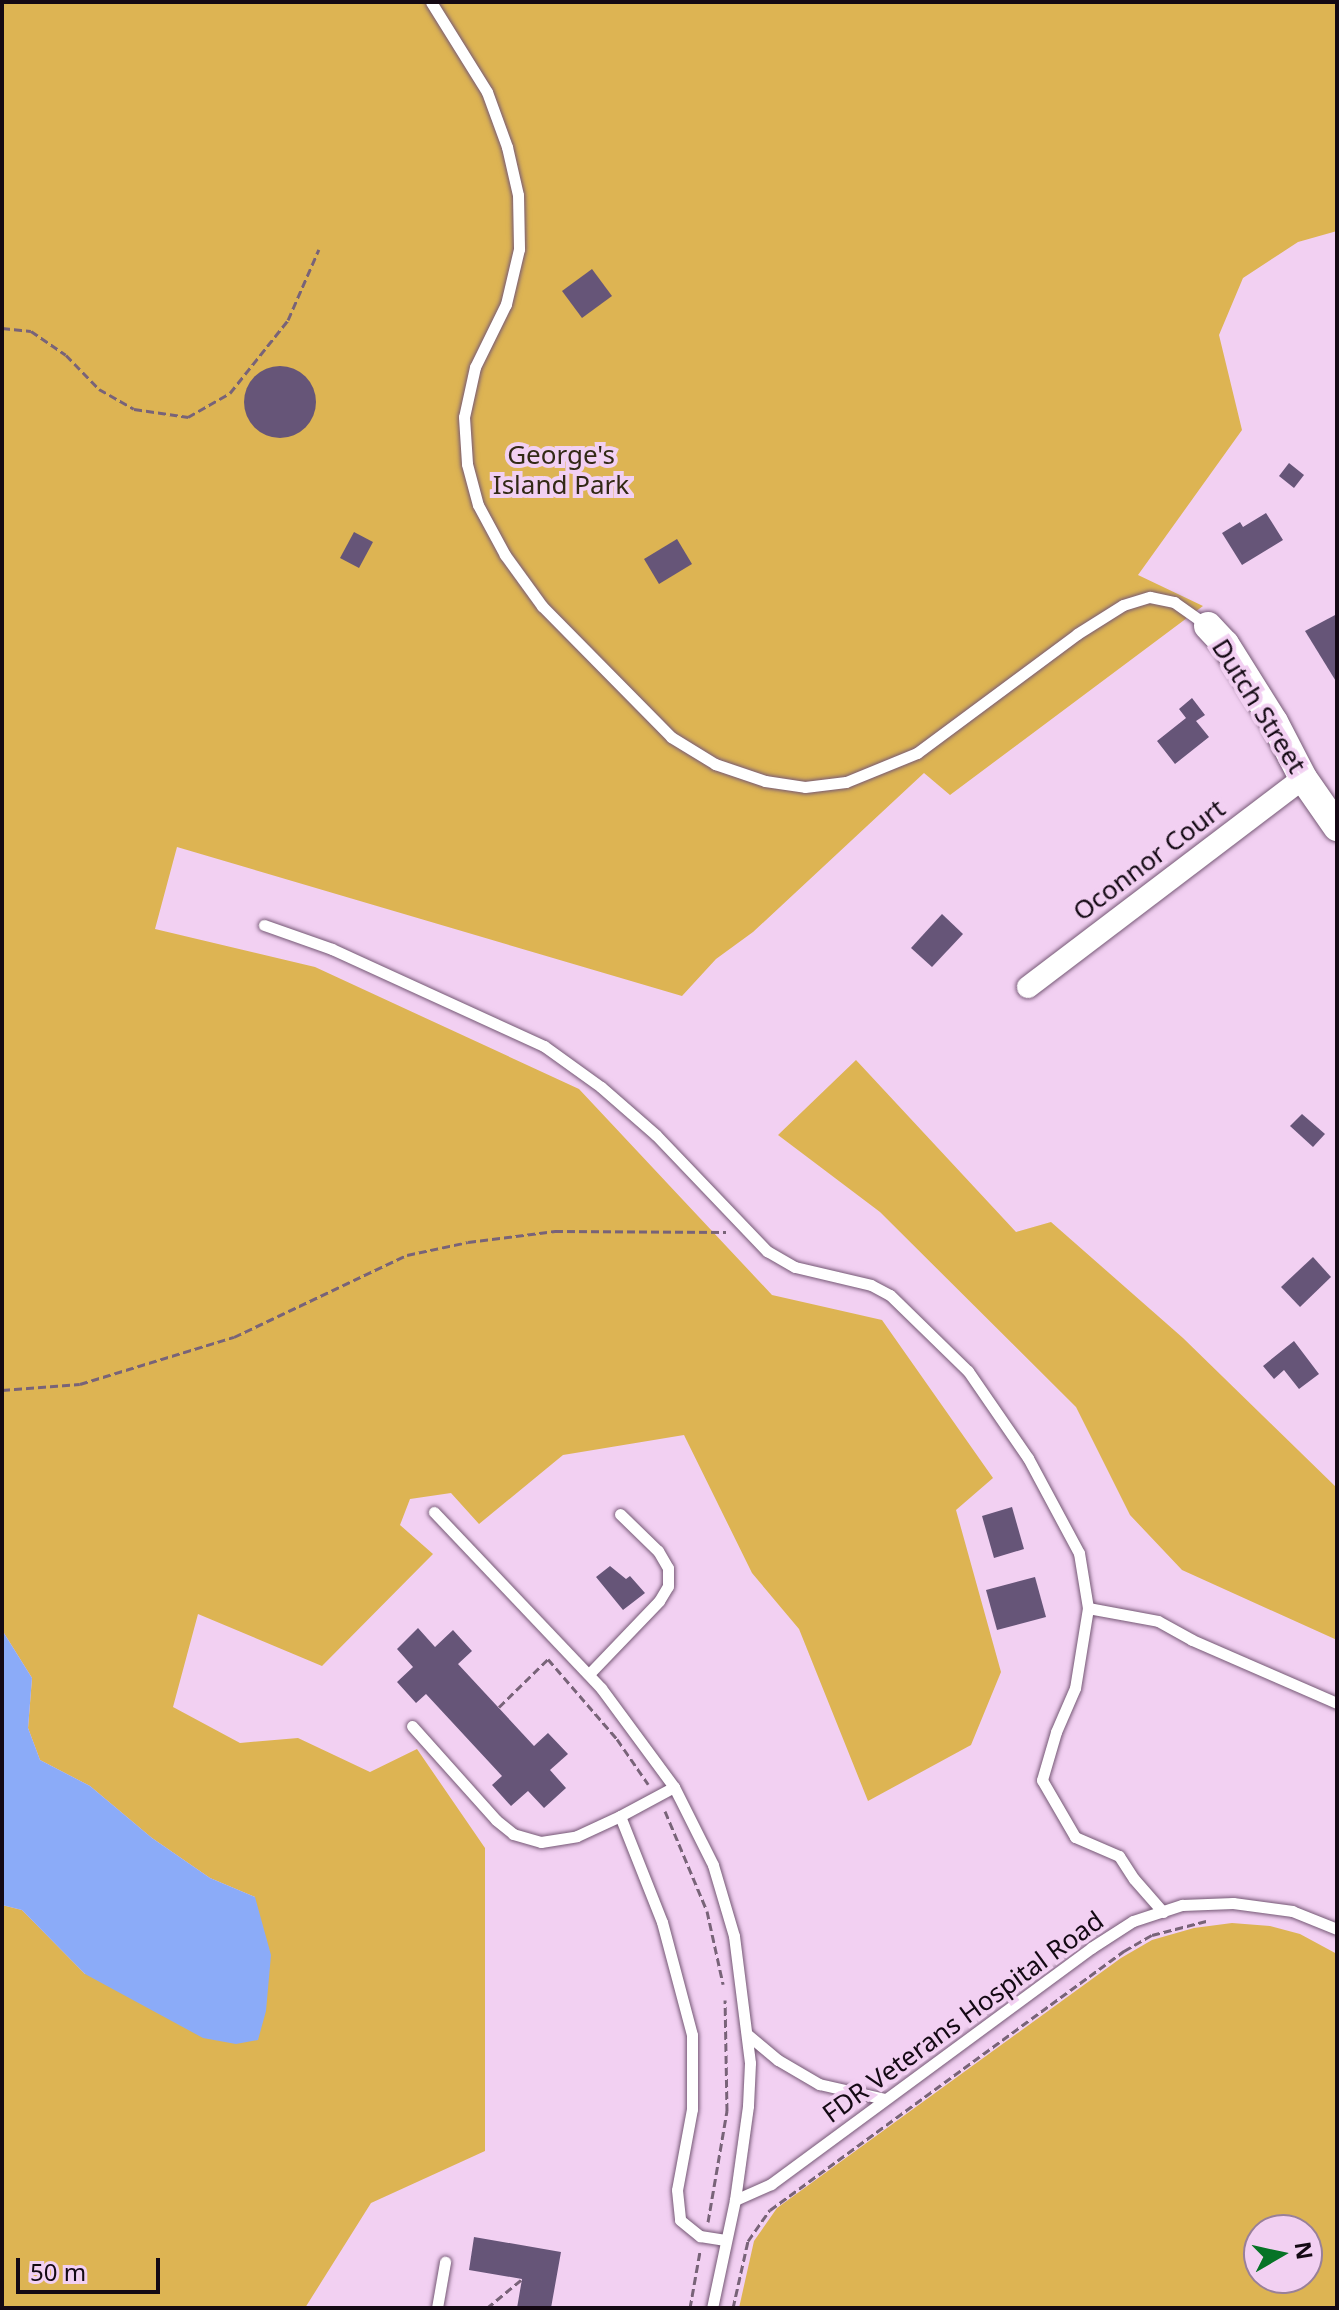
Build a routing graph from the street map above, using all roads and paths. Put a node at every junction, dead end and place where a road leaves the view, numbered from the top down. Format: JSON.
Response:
{"nodes":[{"id":1,"x":431,"y":2,"type":"edge"},
{"id":2,"x":319,"y":249,"type":"dead end"},
{"id":3,"x":2,"y":328,"type":"edge"},
{"id":4,"x":1208,"y":626,"type":"joint"},
{"id":5,"x":1303,"y":778,"type":"junction"},
{"id":6,"x":1337,"y":827,"type":"edge"},
{"id":7,"x":264,"y":925,"type":"dead end"},
{"id":8,"x":1028,"y":987,"type":"dead end"},
{"id":9,"x":745,"y":1231,"type":"junction"},
{"id":10,"x":2,"y":1390,"type":"edge"},
{"id":11,"x":434,"y":1512,"type":"dead end"},
{"id":12,"x":620,"y":1514,"type":"dead end"},
{"id":13,"x":1088,"y":1608,"type":"junction"},
{"id":14,"x":589,"y":1674,"type":"junction"},
{"id":15,"x":1337,"y":1703,"type":"edge"},
{"id":16,"x":499,"y":1707,"type":"dead end"},
{"id":17,"x":412,"y":1726,"type":"dead end"},
{"id":18,"x":651,"y":1787,"type":"dead end"},
{"id":19,"x":674,"y":1787,"type":"junction"},
{"id":20,"x":662,"y":1806,"type":"dead end"},
{"id":21,"x":620,"y":1816,"type":"junction"},
{"id":22,"x":1163,"y":1912,"type":"junction"},
{"id":23,"x":1210,"y":1920,"type":"dead end"},
{"id":24,"x":1337,"y":1929,"type":"edge"},
{"id":25,"x":748,"y":2035,"type":"junction"},
{"id":26,"x":885,"y":2099,"type":"junction"},
{"id":27,"x":735,"y":2200,"type":"junction"},
{"id":28,"x":750,"y":2219,"type":"dead end"},
{"id":29,"x":757,"y":2224,"type":"junction"},
{"id":30,"x":707,"y":2226,"type":"dead end"},
{"id":31,"x":724,"y":2240,"type":"junction"},
{"id":32,"x":700,"y":2248,"type":"dead end"},
{"id":33,"x":445,"y":2262,"type":"dead end"},
{"id":34,"x":522,"y":2279,"type":"dead end"},
{"id":35,"x":437,"y":2308,"type":"edge"},
{"id":36,"x":487,"y":2308,"type":"edge"},
{"id":37,"x":690,"y":2308,"type":"edge"},
{"id":38,"x":712,"y":2308,"type":"edge"},
{"id":39,"x":733,"y":2308,"type":"edge"}],
"edges":[{"from":1,"to":4,"type":"lane"},
{"from":2,"to":3,"type":"path"},
{"from":4,"to":5,"type":"street","name":"Dutch Street"},
{"from":5,"to":6,"type":"street","name":"Dutch Street"},
{"from":5,"to":8,"type":"street","name":"Oconnor Court"},
{"from":7,"to":9,"type":"lane"},
{"from":9,"to":10,"type":"path"},
{"from":9,"to":13,"type":"lane"},
{"from":11,"to":14,"type":"lane"},
{"from":12,"to":14,"type":"lane"},
{"from":13,"to":15,"type":"lane"},
{"from":13,"to":22,"type":"lane"},
{"from":14,"to":19,"type":"lane"},
{"from":16,"to":18,"type":"path"},
{"from":17,"to":21,"type":"lane"},
{"from":19,"to":21,"type":"lane"},
{"from":19,"to":25,"type":"lane"},
{"from":20,"to":30,"type":"path"},
{"from":21,"to":31,"type":"lane"},
{"from":22,"to":24,"type":"lane","name":"FDR Veterans Hospital Road"},
{"from":22,"to":26,"type":"lane","name":"FDR Veterans Hospital Road"},
{"from":23,"to":29,"type":"path"},
{"from":25,"to":26,"type":"lane"},
{"from":25,"to":27,"type":"lane"},
{"from":26,"to":27,"type":"lane","name":"FDR Veterans Hospital Road"},
{"from":27,"to":31,"type":"lane"},
{"from":28,"to":29,"type":"path"},
{"from":29,"to":39,"type":"path"},
{"from":31,"to":38,"type":"lane"},
{"from":32,"to":37,"type":"path"},
{"from":33,"to":35,"type":"lane"},
{"from":34,"to":36,"type":"path"}]}
